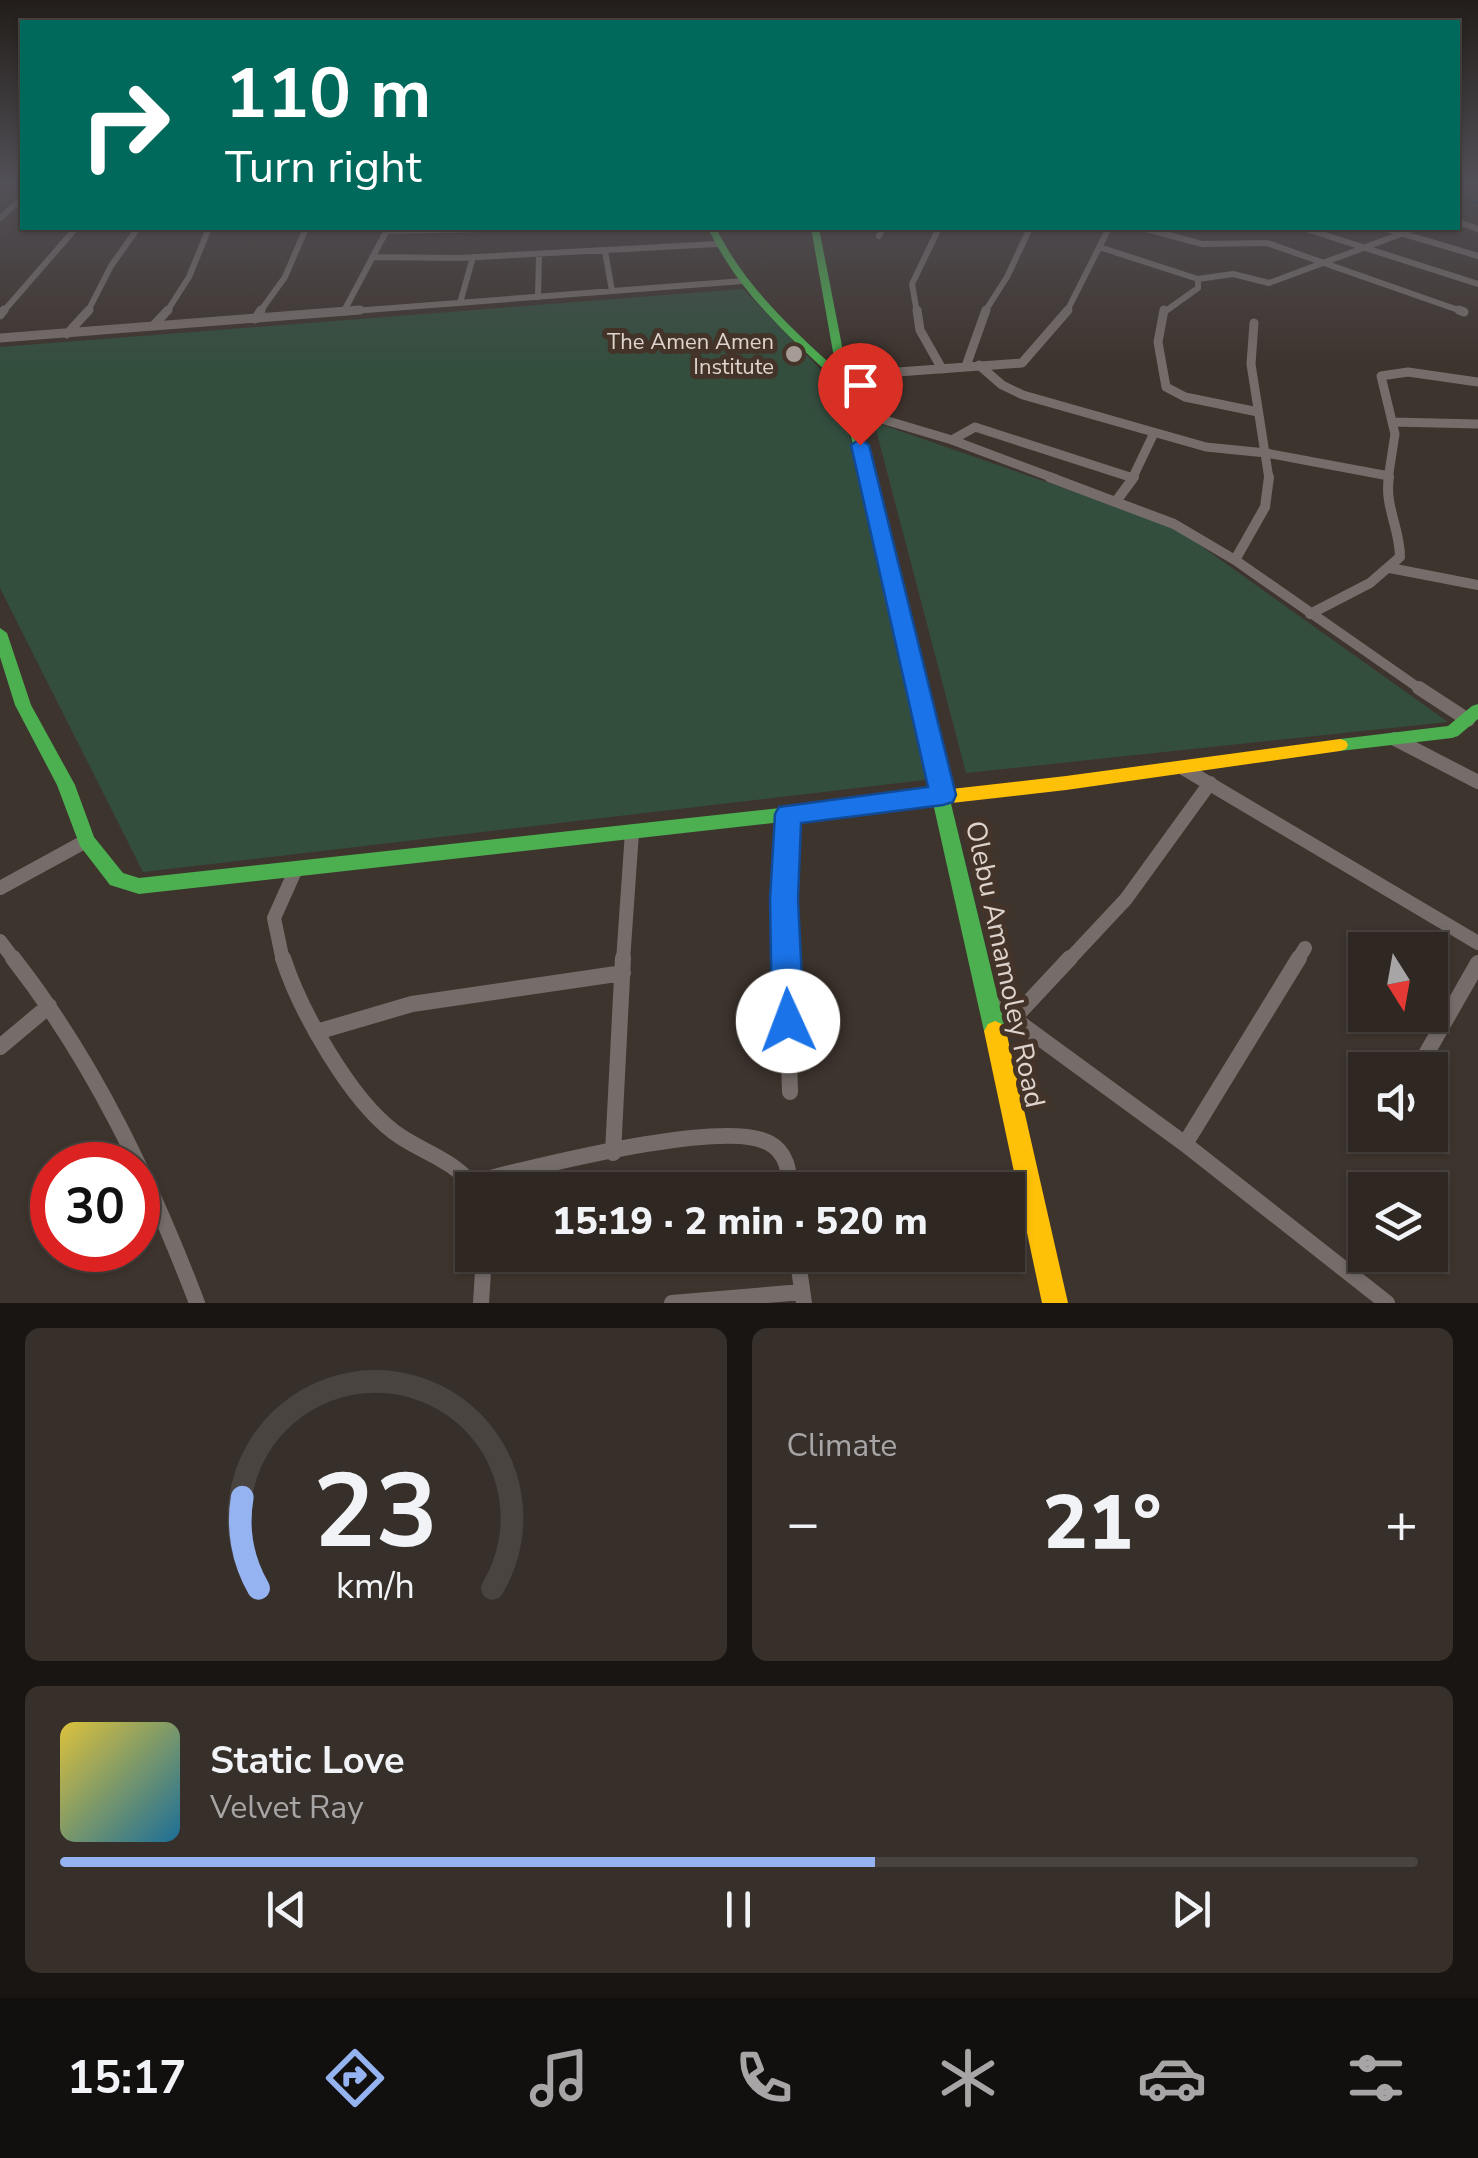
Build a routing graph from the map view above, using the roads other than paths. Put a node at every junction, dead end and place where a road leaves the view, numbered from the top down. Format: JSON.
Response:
{"nodes":[{"id":1,"x":64,"y":242,"type":"edge"},
{"id":2,"x":128,"y":242,"type":"edge"},
{"id":3,"x":202,"y":242,"type":"edge"},
{"id":4,"x":300,"y":242,"type":"edge"},
{"id":5,"x":381,"y":242,"type":"edge"},
{"id":6,"x":669,"y":242,"type":"edge"},
{"id":7,"x":718,"y":242,"type":"edge"},
{"id":8,"x":817,"y":242,"type":"edge"},
{"id":9,"x":936,"y":242,"type":"edge"},
{"id":10,"x":1024,"y":242,"type":"edge"},
{"id":11,"x":1101,"y":242,"type":"edge"},
{"id":12,"x":1194,"y":242,"type":"edge"},
{"id":13,"x":1347,"y":242,"type":"edge"},
{"id":14,"x":1377,"y":242,"type":"edge"},
{"id":15,"x":1430,"y":242,"type":"edge"},
{"id":16,"x":1098,"y":247,"type":"junction"},
{"id":17,"x":1364,"y":247,"type":"junction"},
{"id":18,"x":605,"y":250,"type":"junction"},
{"id":19,"x":539,"y":254,"type":"junction"},
{"id":20,"x":1478,"y":256,"type":"edge"},
{"id":21,"x":372,"y":257,"type":"junction"},
{"id":22,"x":473,"y":258,"type":"junction"},
{"id":23,"x":1322,"y":264,"type":"junction"},
{"id":24,"x":1198,"y":279,"type":"junction"},
{"id":25,"x":743,"y":281,"type":"junction"},
{"id":26,"x":1478,"y":284,"type":"edge"},
{"id":27,"x":612,"y":292,"type":"junction"},
{"id":28,"x":538,"y":297,"type":"junction"},
{"id":29,"x":460,"y":303,"type":"junction"},
{"id":30,"x":344,"y":311,"type":"junction"},
{"id":31,"x":1464,"y":312,"type":"dead end"},
{"id":32,"x":0,"y":316,"type":"edge"},
{"id":33,"x":256,"y":319,"type":"junction"},
{"id":34,"x":1254,"y":322,"type":"dead end"},
{"id":35,"x":152,"y":327,"type":"junction"},
{"id":36,"x":67,"y":334,"type":"junction"},
{"id":37,"x":0,"y":338,"type":"edge"},
{"id":38,"x":966,"y":366,"type":"junction"},
{"id":39,"x":979,"y":366,"type":"junction"},
{"id":40,"x":942,"y":368,"type":"junction"},
{"id":41,"x":844,"y":379,"type":"junction"},
{"id":42,"x":1478,"y":382,"type":"edge"},
{"id":43,"x":851,"y":410,"type":"junction"},
{"id":44,"x":1258,"y":412,"type":"junction"},
{"id":45,"x":1392,"y":422,"type":"junction"},
{"id":46,"x":1478,"y":424,"type":"edge"},
{"id":47,"x":1154,"y":433,"type":"junction"},
{"id":48,"x":952,"y":440,"type":"junction"},
{"id":49,"x":1266,"y":454,"type":"junction"},
{"id":50,"x":1388,"y":476,"type":"junction"},
{"id":51,"x":1133,"y":478,"type":"junction"},
{"id":52,"x":1118,"y":500,"type":"junction"},
{"id":53,"x":1235,"y":560,"type":"junction"},
{"id":54,"x":1390,"y":568,"type":"junction"},
{"id":55,"x":1478,"y":585,"type":"edge"},
{"id":56,"x":1310,"y":614,"type":"junction"},
{"id":57,"x":0,"y":633,"type":"edge"},
{"id":58,"x":4,"y":657,"type":"edge"},
{"id":59,"x":1473,"y":715,"type":"edge"},
{"id":60,"x":1395,"y":740,"type":"junction"},
{"id":61,"x":1183,"y":768,"type":"junction"},
{"id":62,"x":1478,"y":782,"type":"edge"},
{"id":63,"x":1210,"y":783,"type":"junction"},
{"id":64,"x":943,"y":795,"type":"junction"},
{"id":65,"x":788,"y":814,"type":"junction"},
{"id":66,"x":632,"y":832,"type":"junction"},
{"id":67,"x":86,"y":841,"type":"junction"},
{"id":68,"x":296,"y":869,"type":"junction"},
{"id":69,"x":0,"y":888,"type":"edge"},
{"id":70,"x":0,"y":941,"type":"edge"},
{"id":71,"x":1478,"y":943,"type":"edge"},
{"id":72,"x":1305,"y":948,"type":"dead end"},
{"id":73,"x":1478,"y":962,"type":"edge"},
{"id":74,"x":623,"y":973,"type":"junction"},
{"id":75,"x":988,"y":1000,"type":"junction"},
{"id":76,"x":50,"y":1006,"type":"junction"},
{"id":77,"x":1013,"y":1019,"type":"junction"},
{"id":78,"x":320,"y":1031,"type":"junction"},
{"id":79,"x":0,"y":1046,"type":"edge"},
{"id":80,"x":1427,"y":1052,"type":"edge"},
{"id":81,"x":790,"y":1092,"type":"dead end"},
{"id":82,"x":1185,"y":1144,"type":"junction"},
{"id":83,"x":613,"y":1152,"type":"junction"},
{"id":84,"x":531,"y":1172,"type":"edge"},
{"id":85,"x":789,"y":1172,"type":"edge"},
{"id":86,"x":455,"y":1173,"type":"edge"},
{"id":87,"x":483,"y":1272,"type":"edge"},
{"id":88,"x":799,"y":1272,"type":"edge"},
{"id":89,"x":803,"y":1298,"type":"edge"},
{"id":90,"x":197,"y":1303,"type":"edge"},
{"id":91,"x":480,"y":1303,"type":"edge"},
{"id":92,"x":672,"y":1303,"type":"edge"},
{"id":93,"x":1055,"y":1303,"type":"edge"},
{"id":94,"x":1386,"y":1303,"type":"edge"}],
"edges":[{"from":1,"to":32,"type":"street"},
{"from":2,"to":36,"type":"street"},
{"from":3,"to":35,"type":"street"},
{"from":4,"to":33,"type":"street"},
{"from":5,"to":21,"type":"street"},
{"from":6,"to":18,"type":"street"},
{"from":7,"to":25,"type":"street"},
{"from":8,"to":41,"type":"street","name":"Olebu Amamoley Road"},
{"from":9,"to":40,"type":"street"},
{"from":10,"to":38,"type":"street"},
{"from":11,"to":16,"type":"street"},
{"from":12,"to":23,"type":"street"},
{"from":13,"to":17,"type":"street"},
{"from":14,"to":17,"type":"street"},
{"from":15,"to":20,"type":"street"},
{"from":16,"to":24,"type":"street"},
{"from":16,"to":39,"type":"street"},
{"from":17,"to":23,"type":"street"},
{"from":17,"to":26,"type":"street"},
{"from":18,"to":19,"type":"street"},
{"from":18,"to":27,"type":"street"},
{"from":19,"to":22,"type":"street"},
{"from":19,"to":28,"type":"street"},
{"from":21,"to":22,"type":"street"},
{"from":21,"to":30,"type":"street"},
{"from":22,"to":29,"type":"street"},
{"from":23,"to":24,"type":"street"},
{"from":23,"to":31,"type":"street"},
{"from":24,"to":44,"type":"street"},
{"from":25,"to":27,"type":"street"},
{"from":25,"to":41,"type":"street"},
{"from":27,"to":28,"type":"street"},
{"from":28,"to":29,"type":"street"},
{"from":29,"to":30,"type":"street"},
{"from":30,"to":33,"type":"street"},
{"from":33,"to":35,"type":"street"},
{"from":34,"to":44,"type":"street"},
{"from":35,"to":36,"type":"street"},
{"from":36,"to":37,"type":"street"},
{"from":38,"to":39,"type":"street"},
{"from":38,"to":40,"type":"street"},
{"from":39,"to":47,"type":"street"},
{"from":40,"to":41,"type":"street"},
{"from":41,"to":43,"type":"street","name":"Olebu Amamoley Road"},
{"from":42,"to":45,"type":"street"},
{"from":43,"to":48,"type":"street"},
{"from":43,"to":64,"type":"street","name":"Olebu Amamoley Road"},
{"from":44,"to":49,"type":"street"},
{"from":45,"to":46,"type":"street"},
{"from":45,"to":50,"type":"street"},
{"from":47,"to":49,"type":"street"},
{"from":47,"to":51,"type":"street"},
{"from":48,"to":51,"type":"street"},
{"from":48,"to":52,"type":"street"},
{"from":49,"to":50,"type":"street"},
{"from":49,"to":53,"type":"street"},
{"from":50,"to":54,"type":"street"},
{"from":51,"to":52,"type":"street"},
{"from":52,"to":53,"type":"street"},
{"from":53,"to":56,"type":"street"},
{"from":54,"to":55,"type":"street"},
{"from":54,"to":56,"type":"street"},
{"from":56,"to":59,"type":"street"},
{"from":57,"to":58,"type":"street"},
{"from":58,"to":67,"type":"street"},
{"from":59,"to":60,"type":"street"},
{"from":60,"to":61,"type":"street"},
{"from":60,"to":62,"type":"street"},
{"from":61,"to":63,"type":"street"},
{"from":61,"to":64,"type":"street"},
{"from":63,"to":71,"type":"street"},
{"from":63,"to":77,"type":"street"},
{"from":64,"to":65,"type":"street"},
{"from":64,"to":75,"type":"street","name":"Olebu Amamoley Road"},
{"from":65,"to":66,"type":"street"},
{"from":65,"to":81,"type":"street"},
{"from":66,"to":68,"type":"street"},
{"from":66,"to":74,"type":"street"},
{"from":67,"to":68,"type":"street"},
{"from":67,"to":69,"type":"street"},
{"from":68,"to":78,"type":"street"},
{"from":70,"to":76,"type":"street"},
{"from":72,"to":82,"type":"street"},
{"from":73,"to":80,"type":"street"},
{"from":74,"to":78,"type":"street"},
{"from":74,"to":83,"type":"street"},
{"from":75,"to":77,"type":"street"},
{"from":75,"to":93,"type":"street","name":"Olebu Amamoley Road"},
{"from":76,"to":79,"type":"street"},
{"from":76,"to":90,"type":"street"},
{"from":77,"to":82,"type":"street"},
{"from":78,"to":86,"type":"street"},
{"from":82,"to":94,"type":"street"},
{"from":83,"to":84,"type":"street"},
{"from":83,"to":85,"type":"street"},
{"from":87,"to":91,"type":"street"},
{"from":88,"to":89,"type":"street"},
{"from":89,"to":92,"type":"street"}]}
